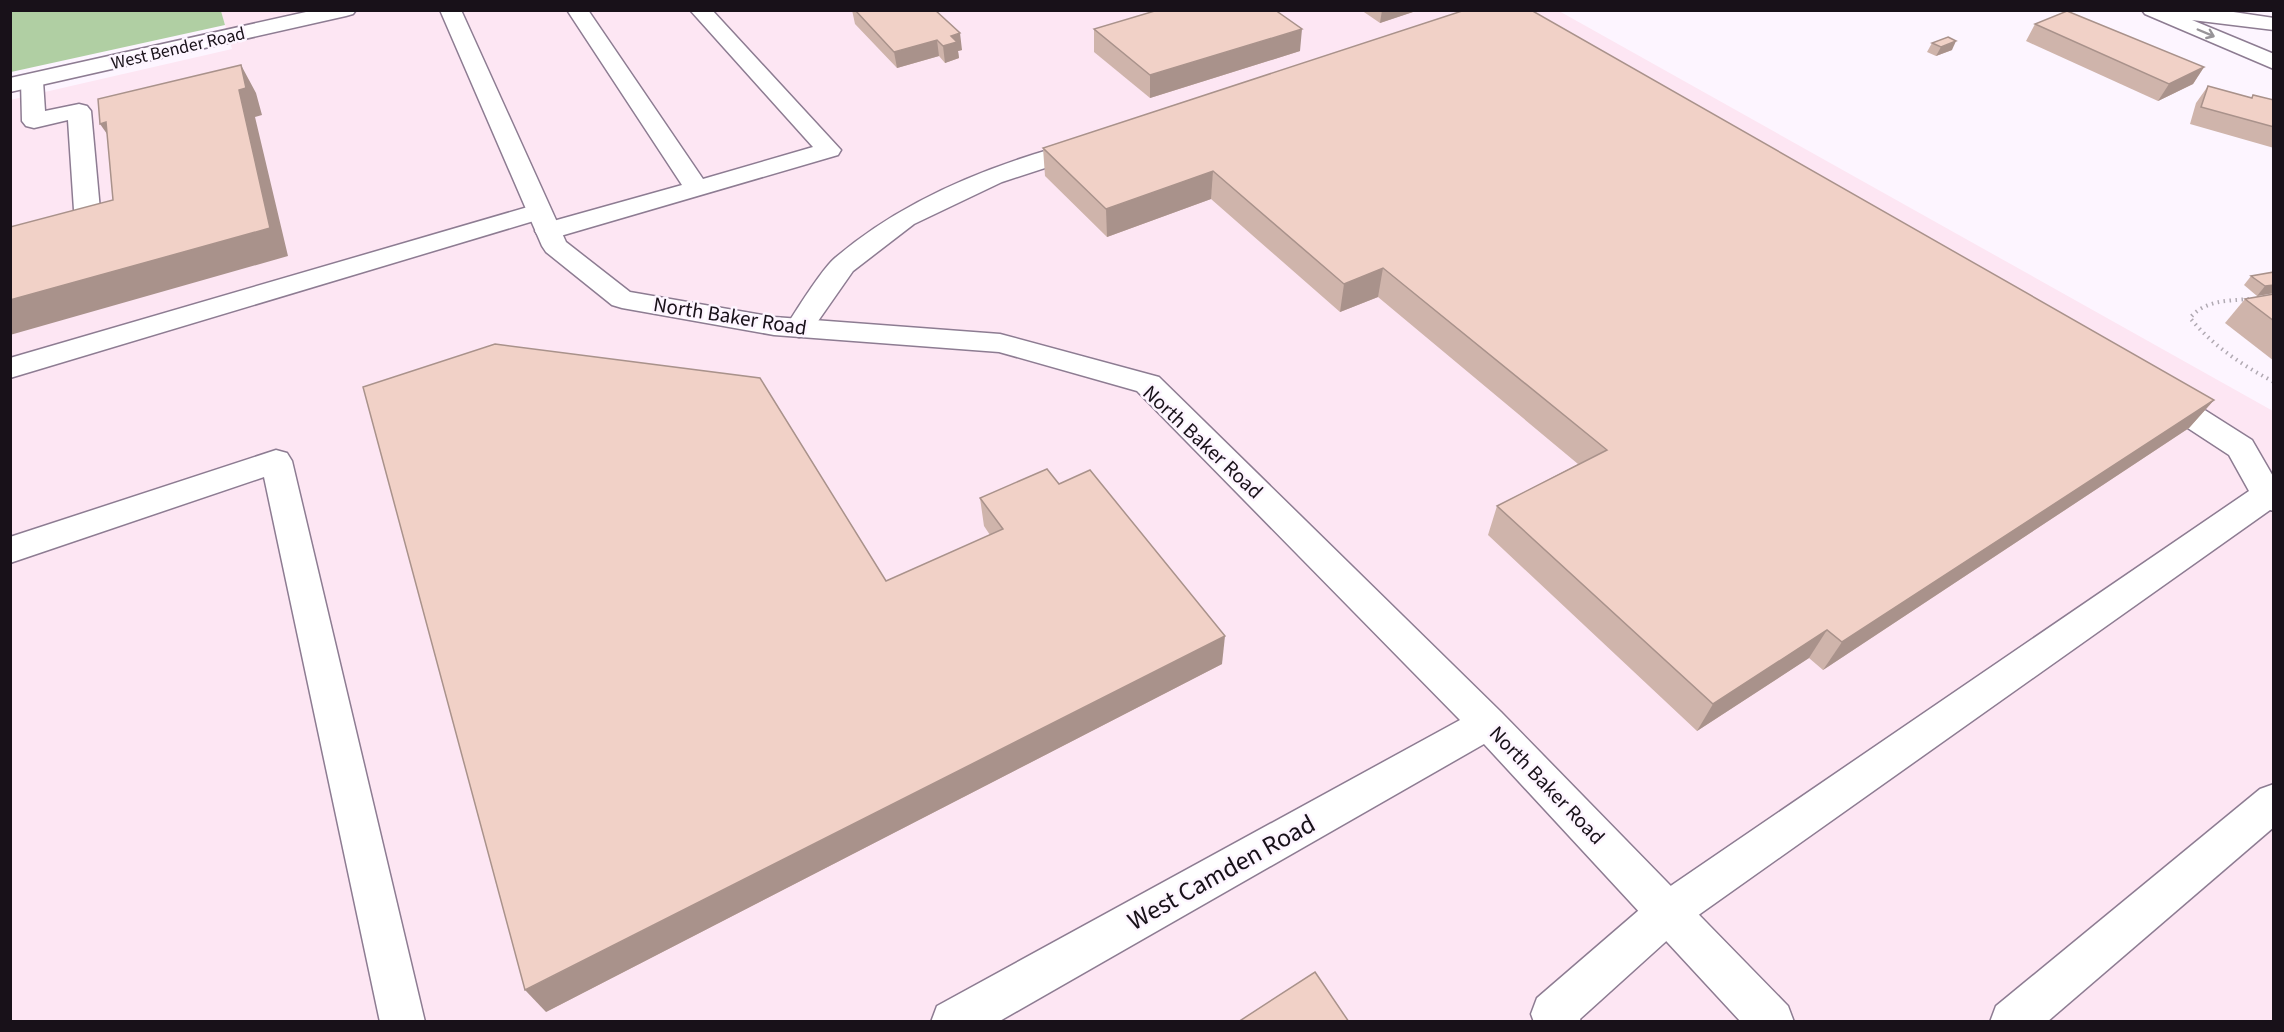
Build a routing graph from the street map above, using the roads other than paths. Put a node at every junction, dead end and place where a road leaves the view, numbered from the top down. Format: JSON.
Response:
{"nodes":[{"id":1,"x":346,"y":10,"type":"edge"},
{"id":2,"x":450,"y":10,"type":"edge"},
{"id":3,"x":577,"y":10,"type":"edge"},
{"id":4,"x":700,"y":10,"type":"edge"},
{"id":5,"x":2152,"y":10,"type":"edge"},
{"id":6,"x":2175,"y":10,"type":"edge"},
{"id":7,"x":2274,"y":24,"type":"edge"},
{"id":8,"x":2274,"y":62,"type":"edge"},
{"id":9,"x":21,"y":83,"type":"edge"},
{"id":10,"x":34,"y":121,"type":"junction"},
{"id":11,"x":10,"y":127,"type":"edge"},
{"id":12,"x":1106,"y":141,"type":"edge"},
{"id":13,"x":697,"y":189,"type":"junction"},
{"id":14,"x":87,"y":210,"type":"edge"},
{"id":15,"x":543,"y":221,"type":"junction"},
{"id":16,"x":799,"y":328,"type":"junction"},
{"id":17,"x":10,"y":368,"type":"edge"},
{"id":18,"x":2133,"y":381,"type":"edge"},
{"id":19,"x":2270,"y":497,"type":"edge"},
{"id":20,"x":10,"y":550,"type":"edge"},
{"id":21,"x":1488,"y":723,"type":"junction"},
{"id":22,"x":2274,"y":802,"type":"edge"},
{"id":23,"x":1668,"y":912,"type":"junction"},
{"id":24,"x":403,"y":1022,"type":"edge"},
{"id":25,"x":953,"y":1022,"type":"edge"},
{"id":26,"x":1559,"y":1022,"type":"edge"},
{"id":27,"x":1772,"y":1022,"type":"edge"},
{"id":28,"x":2012,"y":1022,"type":"edge"}],
"edges":[{"from":1,"to":9,"type":"street","name":"West Bender Road"},
{"from":2,"to":15,"type":"street","name":"North Baker Road"},
{"from":3,"to":13,"type":"street"},
{"from":4,"to":13,"type":"street"},
{"from":5,"to":8,"type":"street","one_way":true},
{"from":6,"to":7,"type":"street"},
{"from":9,"to":10,"type":"street"},
{"from":10,"to":11,"type":"street"},
{"from":10,"to":14,"type":"street"},
{"from":12,"to":16,"type":"street"},
{"from":13,"to":15,"type":"street"},
{"from":15,"to":16,"type":"street","name":"North Baker Road"},
{"from":15,"to":17,"type":"street"},
{"from":16,"to":21,"type":"street","name":"North Baker Road"},
{"from":18,"to":19,"type":"street"},
{"from":19,"to":23,"type":"street"},
{"from":20,"to":24,"type":"street"},
{"from":21,"to":23,"type":"street","name":"North Baker Road"},
{"from":21,"to":25,"type":"street","name":"West Camden Road"},
{"from":22,"to":28,"type":"street"},
{"from":23,"to":26,"type":"street"},
{"from":23,"to":27,"type":"street","name":"North Baker Road"}]}
